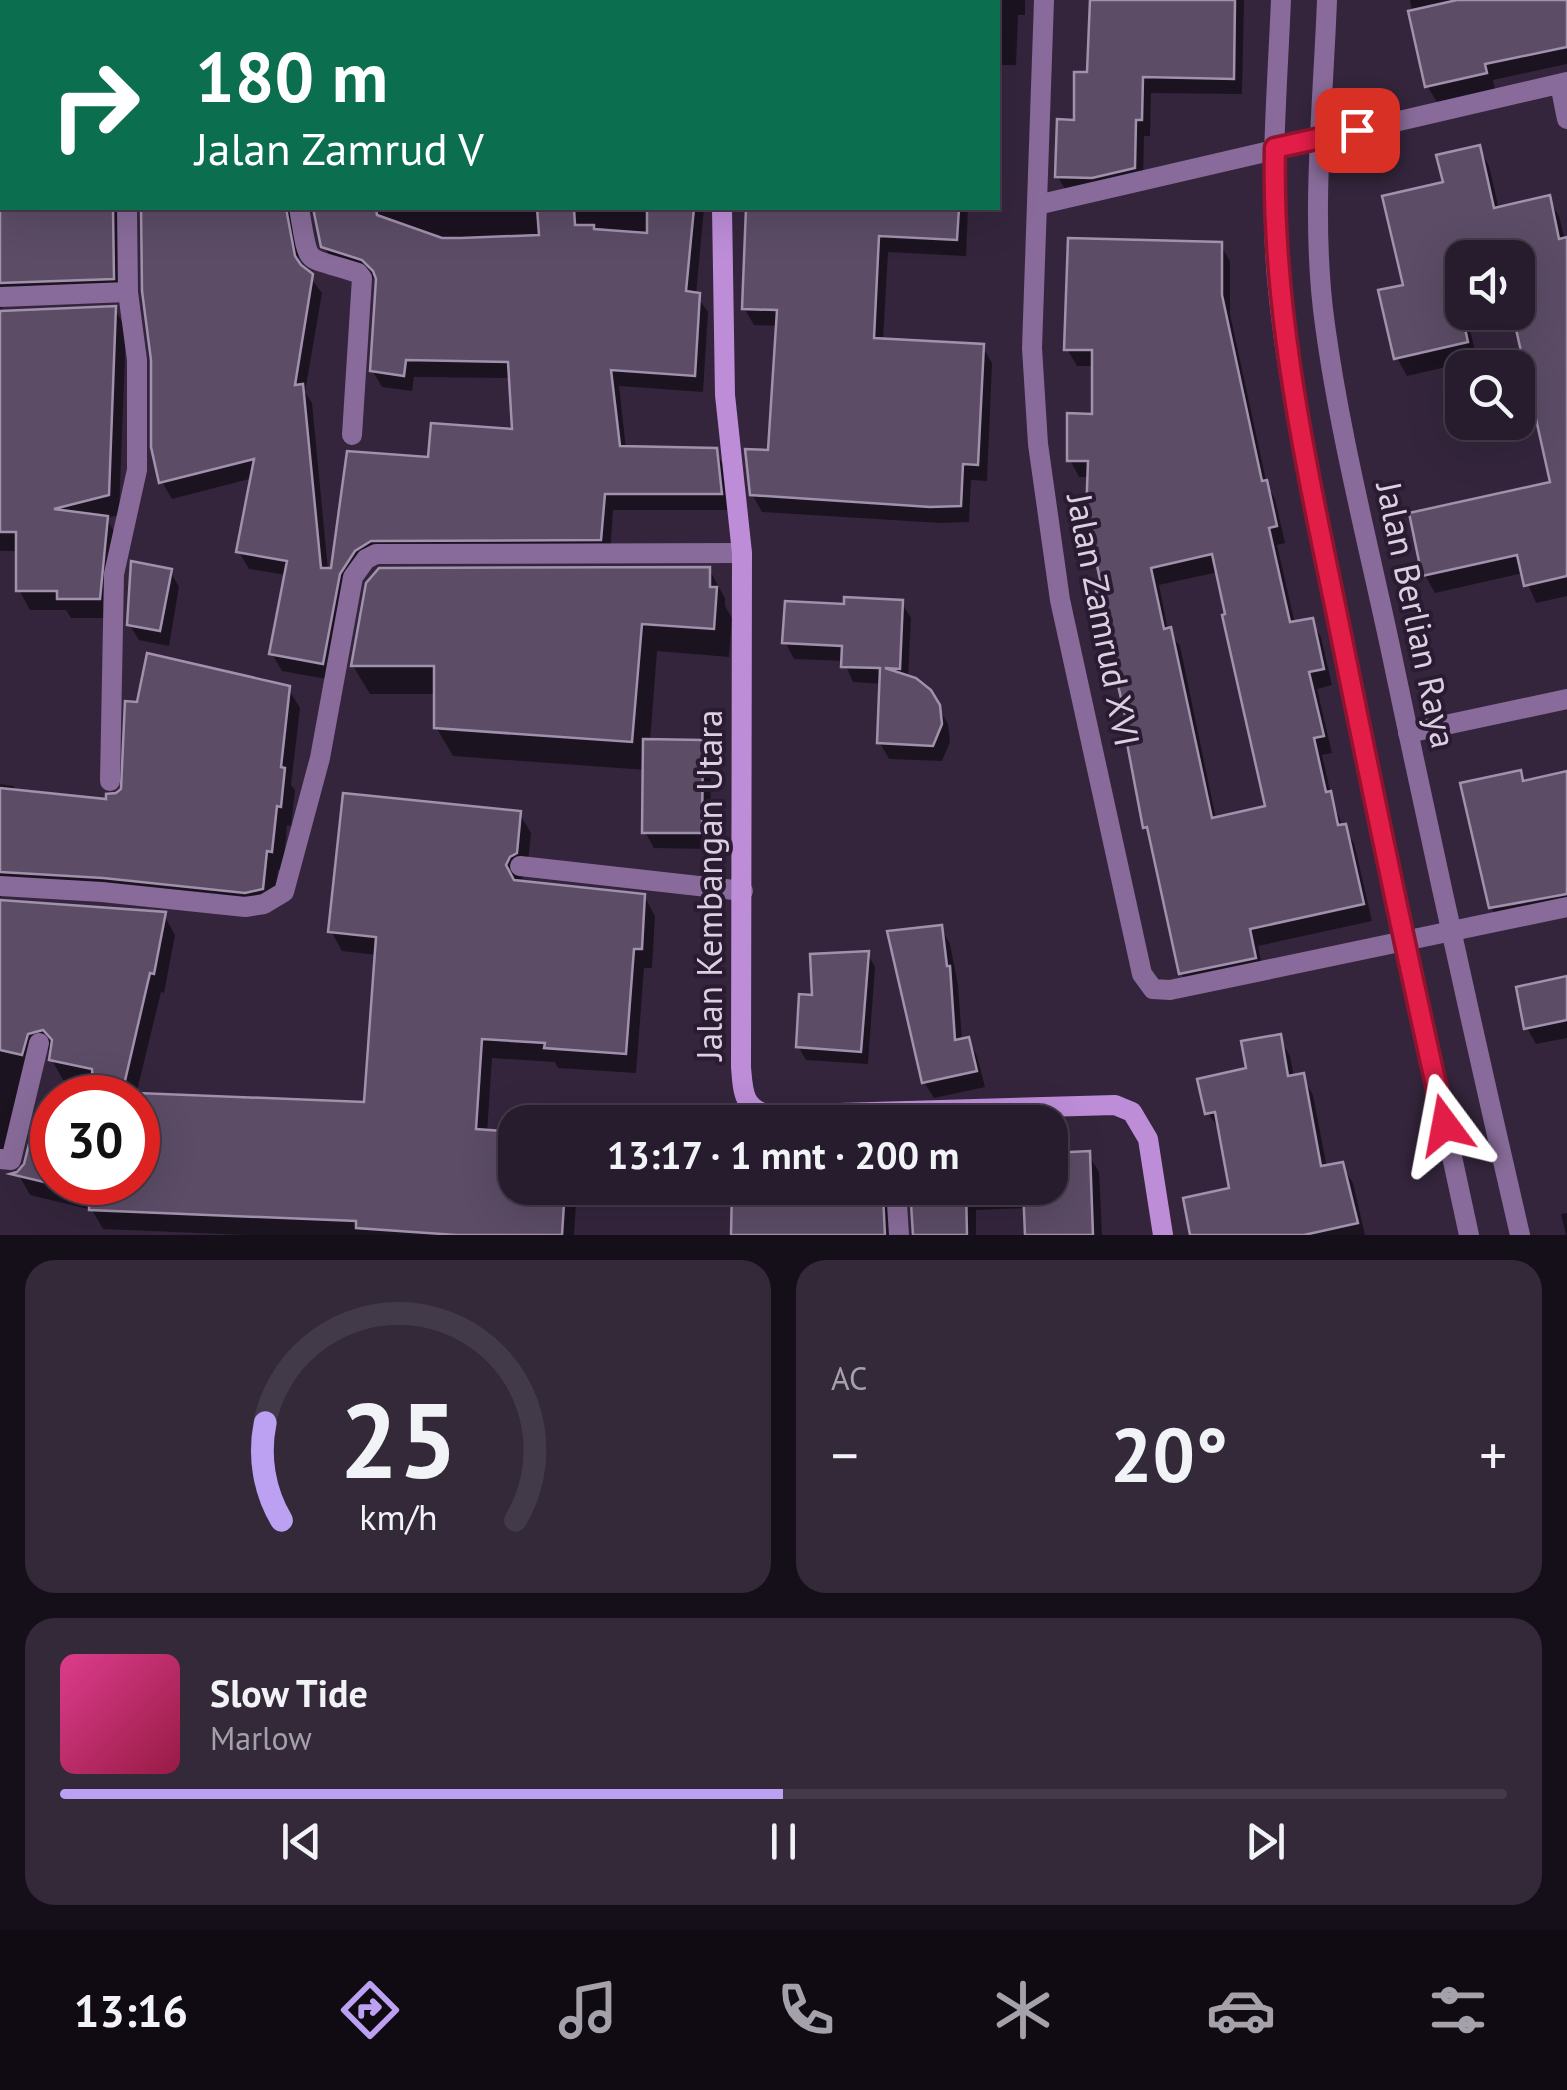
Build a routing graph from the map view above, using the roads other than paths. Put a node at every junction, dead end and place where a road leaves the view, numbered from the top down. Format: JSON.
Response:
{"nodes":[{"id":1,"x":1044,"y":0,"type":"edge"},
{"id":2,"x":1281,"y":0,"type":"edge"},
{"id":3,"x":1327,"y":0,"type":"edge"},
{"id":4,"x":1563,"y":83,"type":"edge"},
{"id":5,"x":1567,"y":120,"type":"edge"},
{"id":6,"x":1322,"y":137,"type":"junction"},
{"id":7,"x":1275,"y":148,"type":"junction"},
{"id":8,"x":1037,"y":205,"type":"junction"},
{"id":9,"x":127,"y":210,"type":"edge"},
{"id":10,"x":299,"y":210,"type":"edge"},
{"id":11,"x":722,"y":210,"type":"edge"},
{"id":12,"x":128,"y":292,"type":"junction"},
{"id":13,"x":0,"y":297,"type":"edge"},
{"id":14,"x":352,"y":435,"type":"dead end"},
{"id":15,"x":742,"y":552,"type":"junction"},
{"id":16,"x":1567,"y":699,"type":"edge"},
{"id":17,"x":1408,"y":733,"type":"junction"},
{"id":18,"x":110,"y":781,"type":"dead end"},
{"id":19,"x":520,"y":866,"type":"dead end"},
{"id":20,"x":0,"y":886,"type":"edge"},
{"id":21,"x":742,"y":890,"type":"junction"},
{"id":22,"x":1567,"y":907,"type":"edge"},
{"id":23,"x":1450,"y":932,"type":"junction"},
{"id":24,"x":1404,"y":942,"type":"junction"},
{"id":25,"x":39,"y":1043,"type":"dead end"},
{"id":26,"x":748,"y":1105,"type":"edge"},
{"id":27,"x":1068,"y":1106,"type":"edge"},
{"id":28,"x":0,"y":1159,"type":"edge"},
{"id":29,"x":897,"y":1205,"type":"edge"},
{"id":30,"x":899,"y":1235,"type":"edge"},
{"id":31,"x":1162,"y":1235,"type":"edge"},
{"id":32,"x":1469,"y":1235,"type":"edge"},
{"id":33,"x":1520,"y":1235,"type":"edge"}],
"edges":[{"from":1,"to":8,"type":"street","name":"Jalan Zamrud XVI"},
{"from":2,"to":7,"type":"street"},
{"from":3,"to":6,"type":"street","name":"Jalan Berlian Raya"},
{"from":4,"to":5,"type":"street"},
{"from":4,"to":6,"type":"street"},
{"from":6,"to":7,"type":"street"},
{"from":6,"to":17,"type":"street","name":"Jalan Berlian Raya"},
{"from":7,"to":8,"type":"street"},
{"from":7,"to":24,"type":"street"},
{"from":8,"to":24,"type":"street","name":"Jalan Zamrud XVI"},
{"from":9,"to":12,"type":"street"},
{"from":10,"to":14,"type":"street"},
{"from":11,"to":15,"type":"street","name":"Jalan Kembangan Utara"},
{"from":12,"to":13,"type":"street"},
{"from":12,"to":18,"type":"street"},
{"from":15,"to":20,"type":"street"},
{"from":15,"to":21,"type":"street","name":"Jalan Kembangan Utara"},
{"from":16,"to":17,"type":"street"},
{"from":17,"to":23,"type":"street","name":"Jalan Berlian Raya"},
{"from":19,"to":21,"type":"street"},
{"from":21,"to":26,"type":"street","name":"Jalan Kembangan Utara"},
{"from":22,"to":23,"type":"street"},
{"from":23,"to":24,"type":"street"},
{"from":23,"to":33,"type":"street","name":"Jalan Berlian Raya"},
{"from":24,"to":32,"type":"street"},
{"from":25,"to":28,"type":"street"},
{"from":27,"to":31,"type":"street","name":"Jalan Kembangan Utara"},
{"from":29,"to":30,"type":"street"}]}
